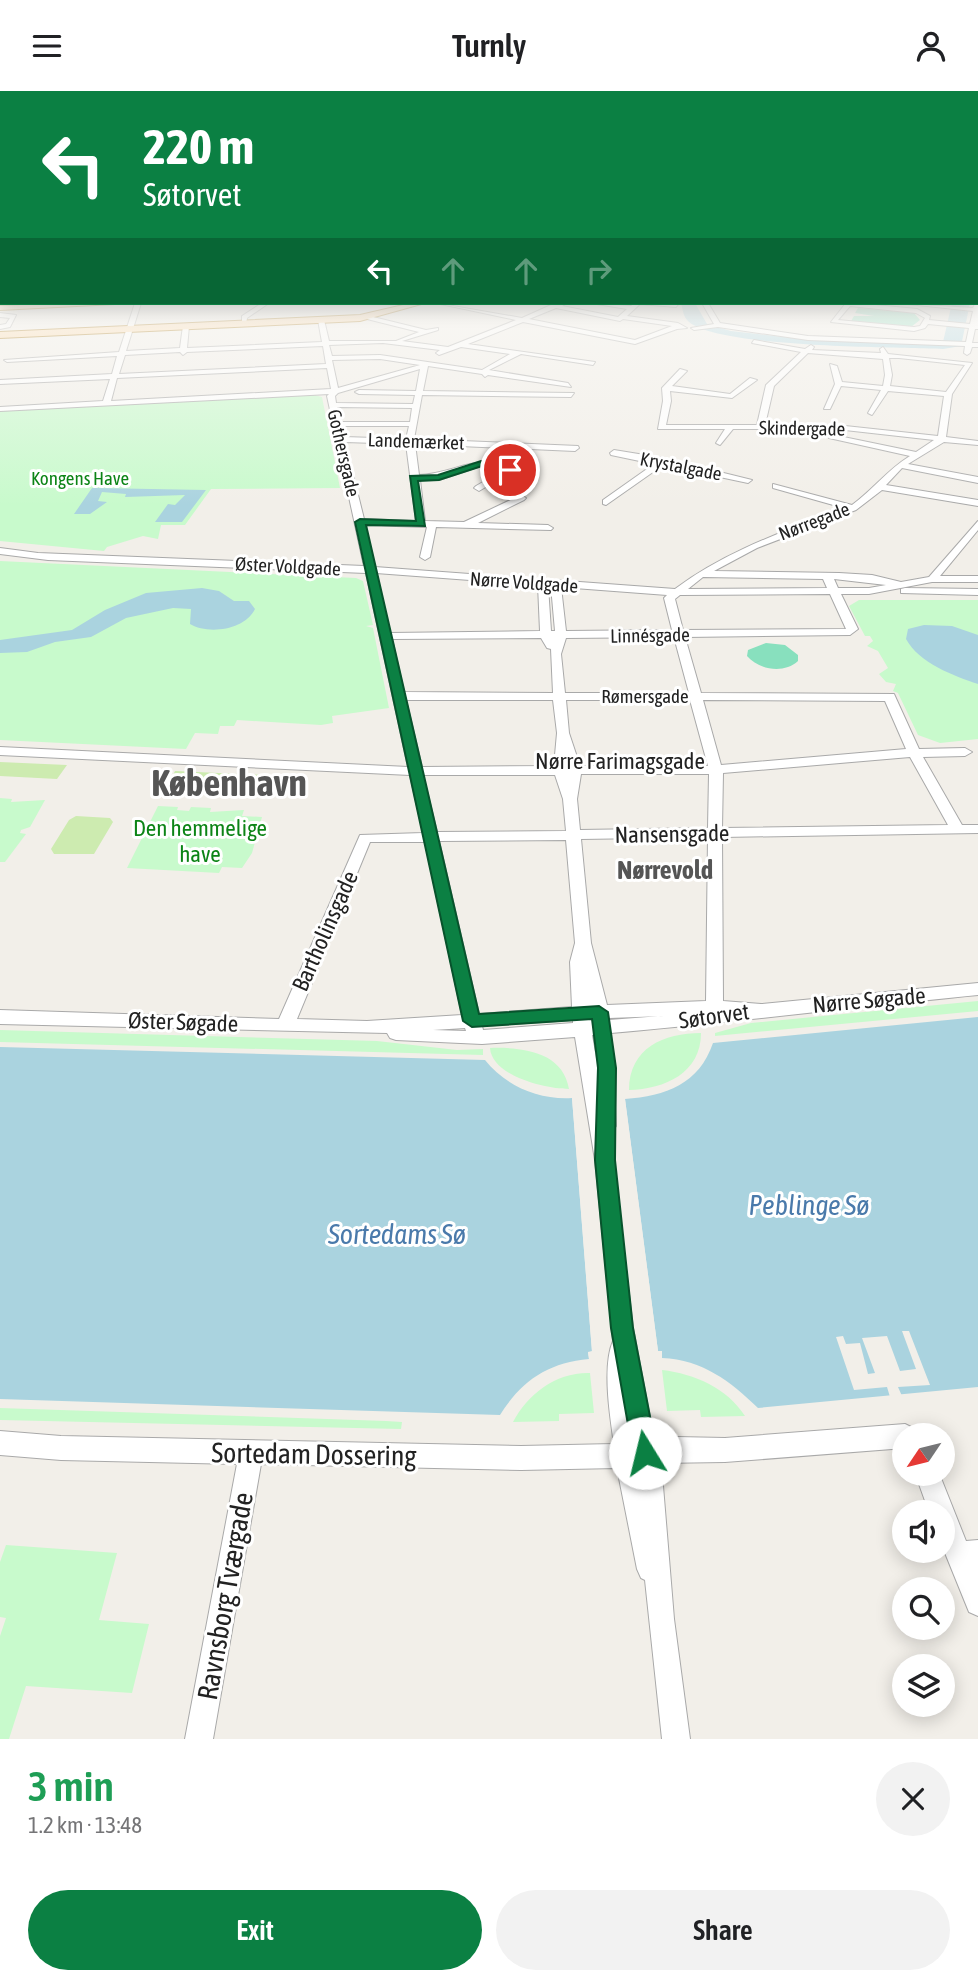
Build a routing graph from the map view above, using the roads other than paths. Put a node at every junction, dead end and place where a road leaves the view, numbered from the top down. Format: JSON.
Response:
{"nodes":[{"id":1,"x":123,"y":351,"type":"edge"},
{"id":2,"x":183,"y":351,"type":"edge"},
{"id":3,"x":327,"y":351,"type":"edge"},
{"id":4,"x":381,"y":351,"type":"edge"},
{"id":5,"x":444,"y":351,"type":"edge"},
{"id":6,"x":510,"y":351,"type":"edge"},
{"id":7,"x":807,"y":351,"type":"edge"},
{"id":8,"x":857,"y":351,"type":"edge"},
{"id":9,"x":902,"y":351,"type":"edge"},
{"id":10,"x":966,"y":351,"type":"edge"},
{"id":11,"x":519,"y":352,"type":"junction"},
{"id":12,"x":884,"y":352,"type":"junction"},
{"id":13,"x":121,"y":356,"type":"junction"},
{"id":14,"x":373,"y":356,"type":"junction"},
{"id":15,"x":4,"y":361,"type":"edge"},
{"id":16,"x":329,"y":362,"type":"junction"},
{"id":17,"x":593,"y":363,"type":"dead end"},
{"id":18,"x":425,"y":364,"type":"junction"},
{"id":19,"x":968,"y":364,"type":"junction"},
{"id":20,"x":833,"y":366,"type":"dead end"},
{"id":21,"x":158,"y":367,"type":"junction"},
{"id":22,"x":978,"y":367,"type":"edge"},
{"id":23,"x":75,"y":371,"type":"junction"},
{"id":24,"x":484,"y":371,"type":"junction"},
{"id":25,"x":683,"y":371,"type":"dead end"},
{"id":26,"x":114,"y":376,"type":"junction"},
{"id":27,"x":379,"y":378,"type":"junction"},
{"id":28,"x":753,"y":380,"type":"dead end"},
{"id":29,"x":0,"y":381,"type":"edge"},
{"id":30,"x":839,"y":384,"type":"junction"},
{"id":31,"x":568,"y":385,"type":"dead end"},
{"id":32,"x":666,"y":388,"type":"junction"},
{"id":33,"x":888,"y":388,"type":"junction"},
{"id":34,"x":335,"y":391,"type":"junction"},
{"id":35,"x":359,"y":392,"type":"dead end"},
{"id":36,"x":418,"y":393,"type":"junction"},
{"id":37,"x":490,"y":394,"type":"junction"},
{"id":38,"x":948,"y":394,"type":"junction"},
{"id":39,"x":571,"y":395,"type":"dead end"},
{"id":40,"x":106,"y":403,"type":"junction"},
{"id":41,"x":333,"y":405,"type":"junction"},
{"id":42,"x":415,"y":406,"type":"junction"},
{"id":43,"x":827,"y":407,"type":"dead end"},
{"id":44,"x":0,"y":409,"type":"edge"},
{"id":45,"x":872,"y":414,"type":"dead end"},
{"id":46,"x":337,"y":424,"type":"junction"},
{"id":47,"x":412,"y":424,"type":"junction"},
{"id":48,"x":760,"y":427,"type":"junction"},
{"id":49,"x":730,"y":428,"type":"junction"},
{"id":50,"x":831,"y":435,"type":"dead end"},
{"id":51,"x":341,"y":439,"type":"junction"},
{"id":52,"x":942,"y":439,"type":"junction"},
{"id":53,"x":410,"y":440,"type":"junction"},
{"id":54,"x":720,"y":443,"type":"dead end"},
{"id":55,"x":978,"y":443,"type":"edge"},
{"id":56,"x":575,"y":447,"type":"dead end"},
{"id":57,"x":614,"y":453,"type":"dead end"},
{"id":58,"x":919,"y":455,"type":"junction"},
{"id":59,"x":663,"y":461,"type":"junction"},
{"id":60,"x":901,"y":465,"type":"junction"},
{"id":61,"x":413,"y":478,"type":"junction"},
{"id":62,"x":748,"y":480,"type":"dead end"},
{"id":63,"x":978,"y":480,"type":"edge"},
{"id":64,"x":776,"y":486,"type":"dead end"},
{"id":65,"x":881,"y":487,"type":"junction"},
{"id":66,"x":479,"y":488,"type":"dead end"},
{"id":67,"x":521,"y":498,"type":"dead end"},
{"id":68,"x":606,"y":502,"type":"dead end"},
{"id":69,"x":978,"y":503,"type":"edge"},
{"id":70,"x":853,"y":508,"type":"junction"},
{"id":71,"x":360,"y":522,"type":"junction"},
{"id":72,"x":427,"y":524,"type":"junction"},
{"id":73,"x":978,"y":524,"type":"edge"},
{"id":74,"x":466,"y":525,"type":"junction"},
{"id":75,"x":548,"y":528,"type":"dead end"},
{"id":76,"x":0,"y":551,"type":"edge"},
{"id":77,"x":425,"y":557,"type":"dead end"},
{"id":78,"x":372,"y":572,"type":"junction"},
{"id":79,"x":701,"y":574,"type":"junction"},
{"id":80,"x":827,"y":576,"type":"junction"},
{"id":81,"x":932,"y":579,"type":"junction"},
{"id":82,"x":978,"y":579,"type":"edge"},
{"id":83,"x":543,"y":583,"type":"junction"},
{"id":84,"x":903,"y":584,"type":"junction"},
{"id":85,"x":556,"y":585,"type":"junction"},
{"id":86,"x":676,"y":591,"type":"junction"},
{"id":87,"x":978,"y":592,"type":"edge"},
{"id":88,"x":835,"y":593,"type":"junction"},
{"id":89,"x":678,"y":634,"type":"junction"},
{"id":90,"x":386,"y":636,"type":"junction"},
{"id":91,"x":546,"y":637,"type":"junction"},
{"id":92,"x":561,"y":637,"type":"junction"},
{"id":93,"x":555,"y":654,"type":"junction"},
{"id":94,"x":400,"y":696,"type":"junction"},
{"id":95,"x":559,"y":696,"type":"junction"},
{"id":96,"x":695,"y":696,"type":"junction"},
{"id":97,"x":0,"y":751,"type":"edge"},
{"id":98,"x":972,"y":752,"type":"edge"},
{"id":99,"x":918,"y":756,"type":"junction"},
{"id":100,"x":567,"y":765,"type":"junction"},
{"id":101,"x":714,"y":766,"type":"junction"},
{"id":102,"x":415,"y":767,"type":"junction"},
{"id":103,"x":957,"y":829,"type":"junction"},
{"id":104,"x":978,"y":829,"type":"edge"},
{"id":105,"x":715,"y":834,"type":"junction"},
{"id":106,"x":574,"y":836,"type":"junction"},
{"id":107,"x":365,"y":838,"type":"joint"},
{"id":108,"x":431,"y":838,"type":"junction"},
{"id":109,"x":583,"y":943,"type":"junction"},
{"id":110,"x":978,"y":989,"type":"edge"},
{"id":111,"x":715,"y":1007,"type":"junction"},
{"id":112,"x":761,"y":1010,"type":"junction"},
{"id":113,"x":0,"y":1017,"type":"edge"},
{"id":114,"x":601,"y":1020,"type":"junction"},
{"id":115,"x":582,"y":1021,"type":"junction"},
{"id":116,"x":287,"y":1025,"type":"junction"},
{"id":117,"x":367,"y":1028,"type":"joint"},
{"id":118,"x":474,"y":1029,"type":"junction"},
{"id":119,"x":605,"y":1160,"type":"junction"},
{"id":120,"x":892,"y":1437,"type":"edge"},
{"id":121,"x":0,"y":1443,"type":"edge"},
{"id":122,"x":251,"y":1453,"type":"junction"},
{"id":123,"x":636,"y":1453,"type":"junction"},
{"id":124,"x":955,"y":1532,"type":"edge"},
{"id":125,"x":968,"y":1553,"type":"edge"},
{"id":126,"x":978,"y":1603,"type":"edge"},
{"id":127,"x":199,"y":1739,"type":"edge"},
{"id":128,"x":676,"y":1739,"type":"edge"}],
"edges":[{"from":1,"to":13,"type":"street"},
{"from":2,"to":13,"type":"street"},
{"from":3,"to":16,"type":"street","name":"Gothersgade"},
{"from":4,"to":14,"type":"street"},
{"from":5,"to":18,"type":"street"},
{"from":6,"to":11,"type":"street"},
{"from":7,"to":48,"type":"street"},
{"from":8,"to":12,"type":"street"},
{"from":9,"to":12,"type":"street"},
{"from":10,"to":19,"type":"street"},
{"from":11,"to":17,"type":"street"},
{"from":11,"to":24,"type":"street"},
{"from":12,"to":19,"type":"street"},
{"from":12,"to":33,"type":"street"},
{"from":13,"to":15,"type":"street"},
{"from":13,"to":21,"type":"street"},
{"from":13,"to":23,"type":"street"},
{"from":13,"to":26,"type":"street"},
{"from":14,"to":16,"type":"street"},
{"from":14,"to":18,"type":"street"},
{"from":14,"to":27,"type":"street"},
{"from":16,"to":21,"type":"street"},
{"from":16,"to":34,"type":"street","name":"Gothersgade"},
{"from":18,"to":24,"type":"street"},
{"from":18,"to":27,"type":"street"},
{"from":18,"to":36,"type":"street"},
{"from":19,"to":22,"type":"street"},
{"from":19,"to":38,"type":"street"},
{"from":20,"to":30,"type":"street"},
{"from":21,"to":26,"type":"street"},
{"from":23,"to":26,"type":"street"},
{"from":23,"to":29,"type":"street"},
{"from":24,"to":31,"type":"street"},
{"from":24,"to":37,"type":"street"},
{"from":25,"to":32,"type":"street"},
{"from":26,"to":40,"type":"street"},
{"from":27,"to":34,"type":"street"},
{"from":28,"to":32,"type":"street"},
{"from":30,"to":33,"type":"street"},
{"from":30,"to":43,"type":"street"},
{"from":32,"to":49,"type":"street","name":"Skindergade"},
{"from":33,"to":38,"type":"street"},
{"from":33,"to":45,"type":"street"},
{"from":34,"to":40,"type":"street"},
{"from":34,"to":41,"type":"street","name":"Gothersgade"},
{"from":35,"to":36,"type":"street"},
{"from":36,"to":37,"type":"street"},
{"from":36,"to":42,"type":"street"},
{"from":37,"to":39,"type":"street"},
{"from":38,"to":52,"type":"street"},
{"from":40,"to":44,"type":"street"},
{"from":41,"to":42,"type":"street"},
{"from":41,"to":46,"type":"street","name":"Gothersgade"},
{"from":42,"to":47,"type":"street"},
{"from":46,"to":47,"type":"street"},
{"from":46,"to":51,"type":"street","name":"Gothersgade"},
{"from":47,"to":53,"type":"street"},
{"from":48,"to":49,"type":"street","name":"Skindergade"},
{"from":48,"to":52,"type":"street","name":"Skindergade"},
{"from":49,"to":54,"type":"street"},
{"from":50,"to":58,"type":"street"},
{"from":51,"to":53,"type":"street","name":"Landemærket"},
{"from":51,"to":71,"type":"street","name":"Gothersgade"},
{"from":52,"to":55,"type":"street","name":"Skindergade"},
{"from":52,"to":58,"type":"street","name":"Nørregade"},
{"from":53,"to":56,"type":"street","name":"Landemærket"},
{"from":53,"to":61,"type":"street"},
{"from":57,"to":59,"type":"street","name":"Krystalgade"},
{"from":58,"to":60,"type":"street","name":"Nørregade"},
{"from":59,"to":62,"type":"street","name":"Krystalgade"},
{"from":59,"to":68,"type":"street"},
{"from":60,"to":63,"type":"street"},
{"from":60,"to":65,"type":"street","name":"Nørregade"},
{"from":61,"to":66,"type":"street"},
{"from":61,"to":72,"type":"street"},
{"from":64,"to":70,"type":"street"},
{"from":65,"to":69,"type":"street"},
{"from":65,"to":70,"type":"street","name":"Nørregade"},
{"from":67,"to":74,"type":"street"},
{"from":70,"to":79,"type":"street","name":"Nørregade"},
{"from":71,"to":72,"type":"street"},
{"from":71,"to":78,"type":"street","name":"Gothersgade"},
{"from":72,"to":74,"type":"street"},
{"from":72,"to":77,"type":"street"},
{"from":73,"to":81,"type":"street"},
{"from":74,"to":75,"type":"street"},
{"from":76,"to":78,"type":"street","name":"Øster Voldgade"},
{"from":78,"to":83,"type":"street","name":"Nørre Voldgade"},
{"from":78,"to":90,"type":"street","name":"Gothersgade"},
{"from":79,"to":80,"type":"street","name":"Nørre Voldgade"},
{"from":79,"to":86,"type":"street","name":"Nørregade"},
{"from":80,"to":84,"type":"street","name":"Nørre Voldgade"},
{"from":80,"to":88,"type":"street","name":"Linnésgade"},
{"from":81,"to":82,"type":"street","name":"Nørre Voldgade"},
{"from":81,"to":84,"type":"street","name":"Nørre Voldgade"},
{"from":83,"to":85,"type":"street","name":"Nørre Voldgade"},
{"from":83,"to":91,"type":"street"},
{"from":84,"to":88,"type":"street","name":"Nørre Voldgade"},
{"from":85,"to":86,"type":"street","name":"Nørre Voldgade"},
{"from":85,"to":92,"type":"street"},
{"from":86,"to":88,"type":"street","name":"Nørre Voldgade"},
{"from":86,"to":89,"type":"street"},
{"from":87,"to":88,"type":"street","name":"Nørre Voldgade"},
{"from":88,"to":89,"type":"street","name":"Linnésgade"},
{"from":89,"to":92,"type":"street","name":"Linnésgade"},
{"from":89,"to":96,"type":"street"},
{"from":90,"to":91,"type":"street","name":"Linnésgade"},
{"from":90,"to":94,"type":"street","name":"Gothersgade"},
{"from":91,"to":92,"type":"street","name":"Linnésgade"},
{"from":91,"to":93,"type":"street"},
{"from":92,"to":93,"type":"street"},
{"from":93,"to":95,"type":"street"},
{"from":94,"to":95,"type":"street","name":"Rømersgade"},
{"from":94,"to":102,"type":"street","name":"Gothersgade"},
{"from":95,"to":96,"type":"street","name":"Rømersgade"},
{"from":95,"to":100,"type":"street"},
{"from":96,"to":99,"type":"street","name":"Rømersgade"},
{"from":96,"to":101,"type":"street"},
{"from":97,"to":102,"type":"street","name":"Nørre Farimagsgade"},
{"from":98,"to":99,"type":"street","name":"Nørre Farimagsgade"},
{"from":99,"to":101,"type":"street","name":"Nørre Farimagsgade"},
{"from":99,"to":103,"type":"street"},
{"from":100,"to":101,"type":"street","name":"Nørre Farimagsgade"},
{"from":100,"to":102,"type":"street","name":"Nørre Farimagsgade"},
{"from":100,"to":106,"type":"street"},
{"from":101,"to":105,"type":"street"},
{"from":102,"to":108,"type":"street","name":"Gothersgade"},
{"from":103,"to":104,"type":"street","name":"Nansensgade"},
{"from":103,"to":105,"type":"street","name":"Nansensgade"},
{"from":105,"to":106,"type":"street","name":"Nansensgade"},
{"from":105,"to":111,"type":"street"},
{"from":106,"to":108,"type":"street","name":"Nansensgade"},
{"from":106,"to":109,"type":"street"},
{"from":107,"to":108,"type":"street","name":"Nansensgade"},
{"from":107,"to":116,"type":"street","name":"Bartholinsgade"},
{"from":108,"to":118,"type":"street","name":"Gothersgade"},
{"from":109,"to":114,"type":"street"},
{"from":109,"to":115,"type":"street"},
{"from":110,"to":112,"type":"street","name":"Nørre Søgade"},
{"from":111,"to":112,"type":"street","name":"Søtorvet"},
{"from":111,"to":114,"type":"street","name":"Søtorvet"},
{"from":112,"to":114,"type":"street","name":"Søtorvet"},
{"from":113,"to":116,"type":"street","name":"Øster Søgade"},
{"from":114,"to":115,"type":"street","name":"Søtorvet"},
{"from":114,"to":119,"type":"street"},
{"from":115,"to":118,"type":"street","name":"Søtorvet"},
{"from":115,"to":119,"type":"street"},
{"from":116,"to":117,"type":"street","name":"Øster Søgade"},
{"from":117,"to":118,"type":"street","name":"Søtorvet"},
{"from":119,"to":123,"type":"street"},
{"from":120,"to":123,"type":"street","name":"Sortedam Dossering"},
{"from":121,"to":122,"type":"street","name":"Sortedam Dossering"},
{"from":122,"to":123,"type":"street","name":"Sortedam Dossering"},
{"from":122,"to":127,"type":"street","name":"Ravnsborg Tværgade"},
{"from":123,"to":128,"type":"street"},
{"from":124,"to":125,"type":"street"},
{"from":125,"to":126,"type":"street"}]}
